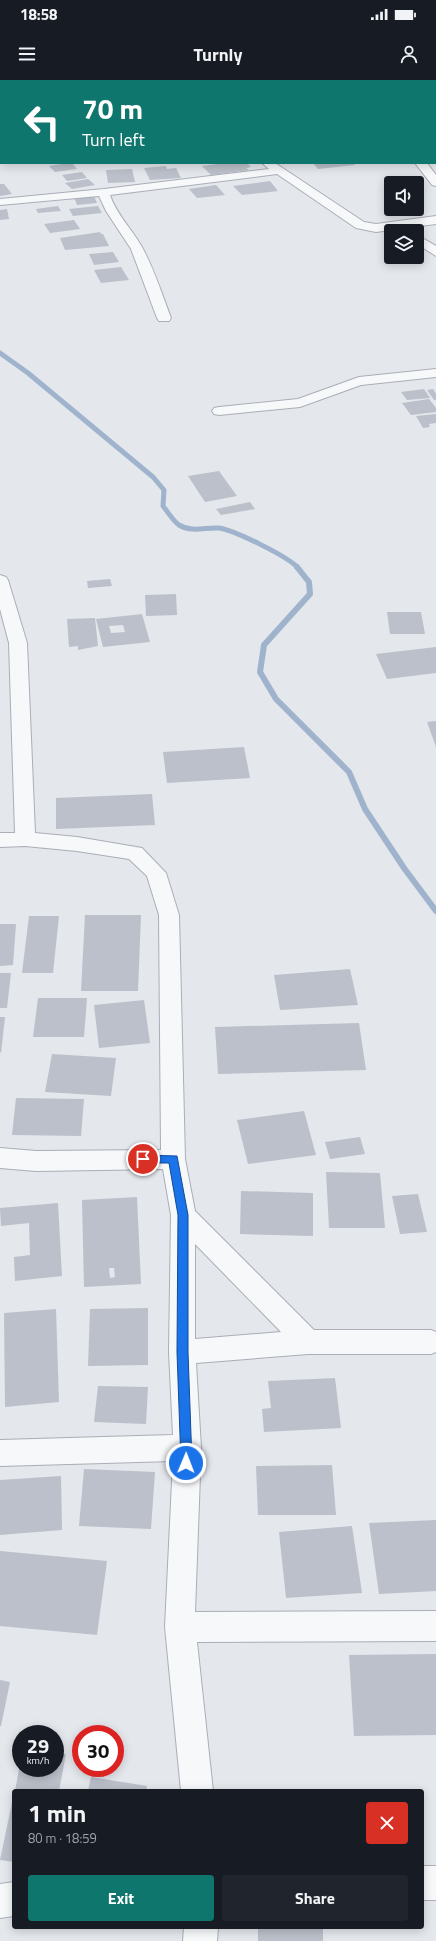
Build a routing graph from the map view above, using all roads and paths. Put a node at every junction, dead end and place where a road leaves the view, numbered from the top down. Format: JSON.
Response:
{"nodes":[{"id":1,"x":269,"y":164,"type":"edge"},
{"id":2,"x":422,"y":164,"type":"edge"},
{"id":3,"x":278,"y":171,"type":"junction"},
{"id":4,"x":436,"y":183,"type":"edge"},
{"id":5,"x":104,"y":192,"type":"junction"},
{"id":6,"x":0,"y":202,"type":"edge"},
{"id":7,"x":436,"y":220,"type":"edge"},
{"id":8,"x":419,"y":224,"type":"edge"},
{"id":9,"x":384,"y":228,"type":"edge"},
{"id":10,"x":424,"y":244,"type":"edge"},
{"id":11,"x":436,"y":252,"type":"edge"},
{"id":12,"x":164,"y":318,"type":"dead end"},
{"id":13,"x":436,"y":373,"type":"edge"},
{"id":14,"x":219,"y":411,"type":"dead end"},
{"id":15,"x":0,"y":580,"type":"edge"},
{"id":16,"x":7,"y":636,"type":"edge"},
{"id":17,"x":25,"y":839,"type":"junction"},
{"id":18,"x":0,"y":840,"type":"edge"},
{"id":19,"x":0,"y":1158,"type":"edge"},
{"id":20,"x":173,"y":1159,"type":"junction"},
{"id":21,"x":183,"y":1215,"type":"junction"},
{"id":22,"x":308,"y":1342,"type":"junction"},
{"id":23,"x":431,"y":1342,"type":"dead end"},
{"id":24,"x":182,"y":1352,"type":"junction"},
{"id":25,"x":187,"y":1448,"type":"junction"},
{"id":26,"x":0,"y":1453,"type":"edge"},
{"id":27,"x":436,"y":1626,"type":"edge"},
{"id":28,"x":180,"y":1627,"type":"junction"},
{"id":29,"x":197,"y":1789,"type":"edge"},
{"id":30,"x":424,"y":1883,"type":"edge"},
{"id":31,"x":436,"y":1883,"type":"edge"},
{"id":32,"x":12,"y":1899,"type":"edge"},
{"id":33,"x":0,"y":1901,"type":"edge"},
{"id":34,"x":201,"y":1929,"type":"edge"},
{"id":35,"x":200,"y":1941,"type":"edge"}],
"edges":[{"from":1,"to":3,"type":"street"},
{"from":2,"to":4,"type":"street"},
{"from":3,"to":5,"type":"street"},
{"from":3,"to":9,"type":"street"},
{"from":5,"to":6,"type":"street"},
{"from":5,"to":12,"type":"street"},
{"from":7,"to":8,"type":"street"},
{"from":10,"to":11,"type":"street"},
{"from":13,"to":14,"type":"street"},
{"from":15,"to":16,"type":"street"},
{"from":16,"to":17,"type":"street"},
{"from":17,"to":18,"type":"street"},
{"from":17,"to":20,"type":"street"},
{"from":19,"to":20,"type":"street"},
{"from":20,"to":21,"type":"street"},
{"from":21,"to":22,"type":"street"},
{"from":21,"to":24,"type":"street"},
{"from":22,"to":23,"type":"street"},
{"from":22,"to":24,"type":"street"},
{"from":24,"to":25,"type":"street"},
{"from":25,"to":26,"type":"street"},
{"from":25,"to":28,"type":"street"},
{"from":27,"to":28,"type":"street"},
{"from":28,"to":29,"type":"street"},
{"from":30,"to":31,"type":"street"},
{"from":32,"to":33,"type":"street"},
{"from":34,"to":35,"type":"street"}]}
